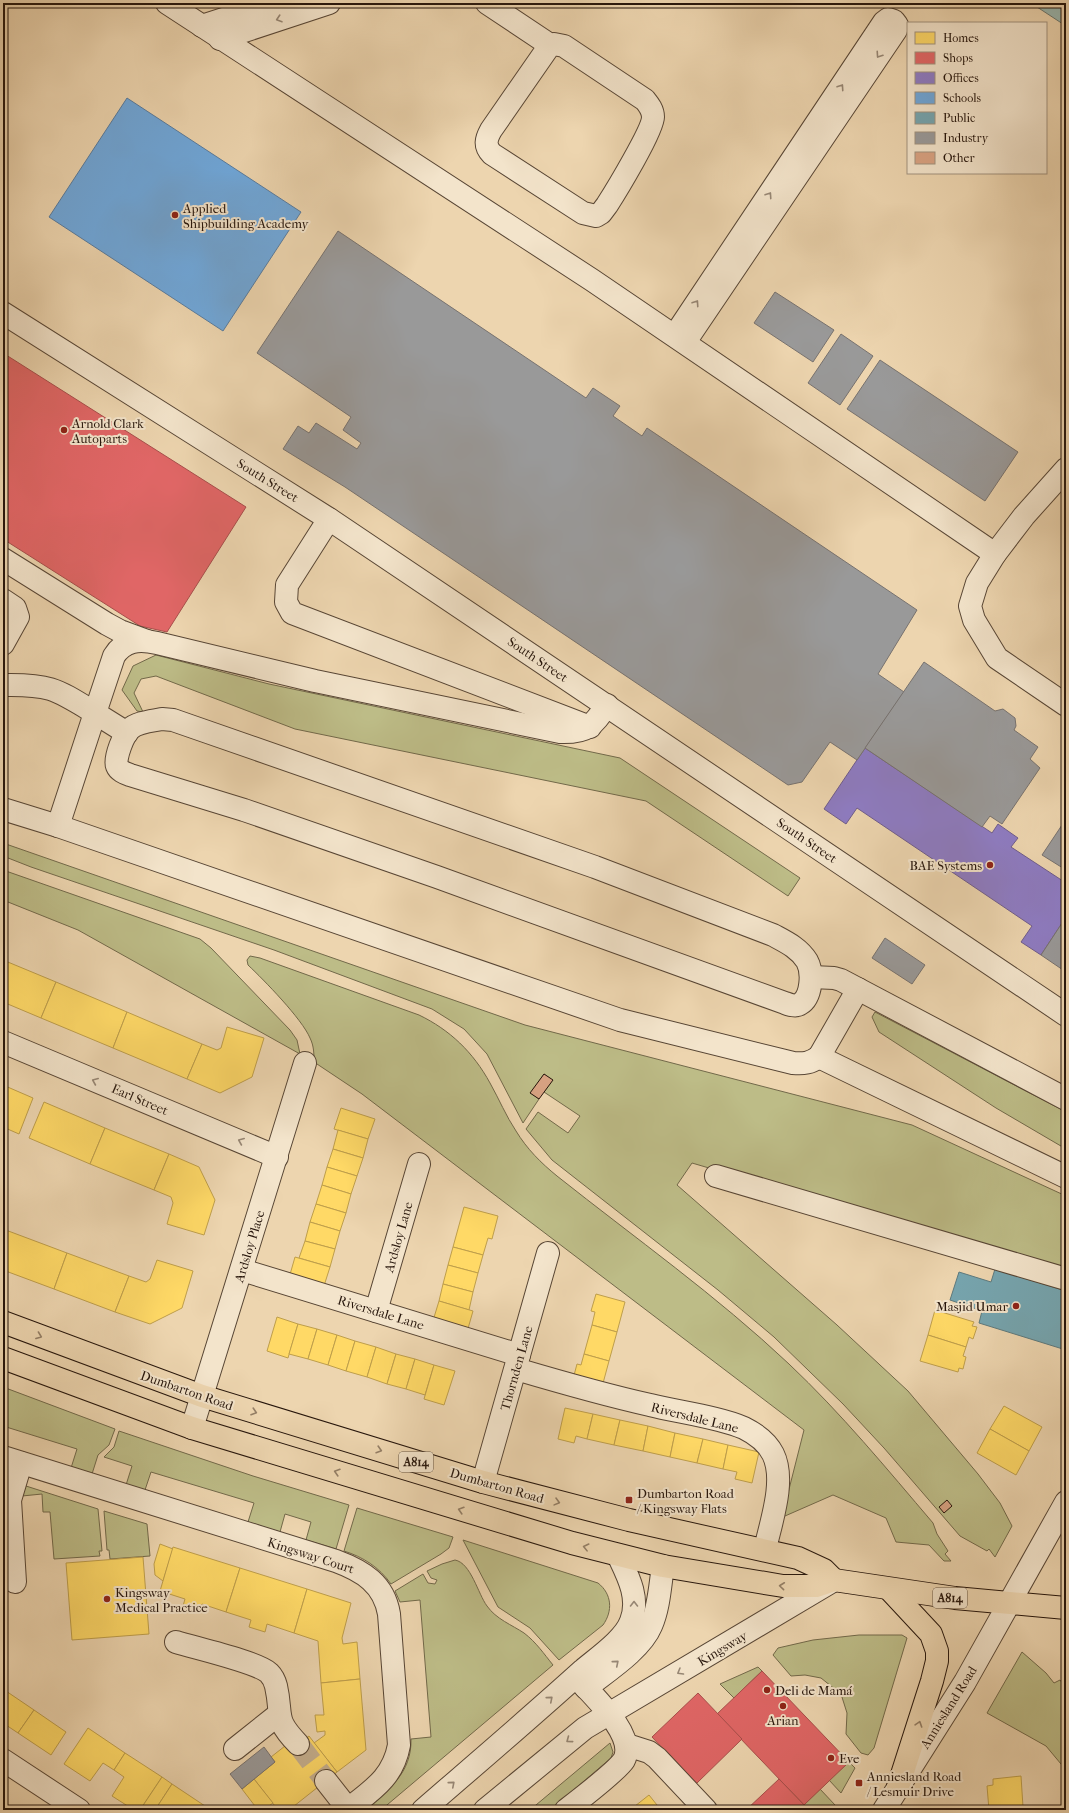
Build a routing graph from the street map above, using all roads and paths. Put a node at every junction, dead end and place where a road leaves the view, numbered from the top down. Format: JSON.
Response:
{"nodes":[{"id":1,"x":167,"y":3,"type":"edge"},
{"id":2,"x":273,"y":3,"type":"edge"},
{"id":3,"x":329,"y":3,"type":"edge"},
{"id":4,"x":487,"y":3,"type":"edge"},
{"id":5,"x":202,"y":26,"type":"junction"},
{"id":6,"x":220,"y":38,"type":"junction"},
{"id":7,"x":550,"y":45,"type":"junction"},
{"id":8,"x":3,"y":313,"type":"edge"},
{"id":9,"x":680,"y":339,"type":"junction"},
{"id":10,"x":1066,"y":469,"type":"edge"},
{"id":11,"x":329,"y":519,"type":"junction"},
{"id":12,"x":995,"y":554,"type":"junction"},
{"id":13,"x":3,"y":559,"type":"edge"},
{"id":14,"x":3,"y":600,"type":"edge"},
{"id":15,"x":148,"y":641,"type":"junction"},
{"id":16,"x":3,"y":644,"type":"edge"},
{"id":17,"x":3,"y":685,"type":"edge"},
{"id":18,"x":607,"y":705,"type":"junction"},
{"id":19,"x":1066,"y":705,"type":"edge"},
{"id":20,"x":95,"y":713,"type":"junction"},
{"id":21,"x":590,"y":727,"type":"junction"},
{"id":22,"x":127,"y":733,"type":"junction"},
{"id":23,"x":3,"y":809,"type":"edge"},
{"id":24,"x":58,"y":826,"type":"junction"},
{"id":25,"x":812,"y":977,"type":"junction"},
{"id":26,"x":858,"y":989,"type":"junction"},
{"id":27,"x":1066,"y":1015,"type":"edge"},
{"id":28,"x":3,"y":1042,"type":"edge"},
{"id":29,"x":819,"y":1057,"type":"junction"},
{"id":30,"x":305,"y":1063,"type":"dead end"},
{"id":31,"x":1066,"y":1099,"type":"edge"},
{"id":32,"x":277,"y":1156,"type":"junction"},
{"id":33,"x":419,"y":1164,"type":"dead end"},
{"id":34,"x":716,"y":1176,"type":"dead end"},
{"id":35,"x":1066,"y":1177,"type":"edge"},
{"id":36,"x":548,"y":1253,"type":"dead end"},
{"id":37,"x":242,"y":1270,"type":"junction"},
{"id":38,"x":1066,"y":1279,"type":"edge"},
{"id":39,"x":376,"y":1311,"type":"junction"},
{"id":40,"x":3,"y":1322,"type":"edge"},
{"id":41,"x":3,"y":1358,"type":"edge"},
{"id":42,"x":517,"y":1362,"type":"junction"},
{"id":43,"x":202,"y":1396,"type":"junction"},
{"id":44,"x":192,"y":1428,"type":"junction"},
{"id":45,"x":12,"y":1460,"type":"edge"},
{"id":46,"x":483,"y":1482,"type":"junction"},
{"id":47,"x":1066,"y":1502,"type":"edge"},
{"id":48,"x":765,"y":1549,"type":"junction"},
{"id":49,"x":618,"y":1555,"type":"junction"},
{"id":50,"x":663,"y":1566,"type":"junction"},
{"id":51,"x":834,"y":1580,"type":"junction"},
{"id":52,"x":15,"y":1582,"type":"dead end"},
{"id":53,"x":890,"y":1590,"type":"junction"},
{"id":54,"x":1010,"y":1604,"type":"junction"},
{"id":55,"x":1066,"y":1608,"type":"edge"},
{"id":56,"x":176,"y":1642,"type":"dead end"},
{"id":57,"x":581,"y":1682,"type":"junction"},
{"id":58,"x":279,"y":1714,"type":"junction"},
{"id":59,"x":609,"y":1715,"type":"junction"},
{"id":60,"x":298,"y":1744,"type":"tunnel mouth"},
{"id":61,"x":627,"y":1745,"type":"junction"},
{"id":62,"x":234,"y":1749,"type":"dead end"},
{"id":63,"x":3,"y":1760,"type":"edge"},
{"id":64,"x":326,"y":1781,"type":"tunnel mouth"},
{"id":65,"x":893,"y":1802,"type":"edge"},
{"id":66,"x":79,"y":1810,"type":"edge"},
{"id":67,"x":348,"y":1810,"type":"edge"},
{"id":68,"x":423,"y":1810,"type":"edge"},
{"id":69,"x":485,"y":1810,"type":"edge"},
{"id":70,"x":566,"y":1810,"type":"edge"},
{"id":71,"x":706,"y":1810,"type":"edge"}],
"edges":[{"from":1,"to":5,"type":"street"},
{"from":2,"to":5,"type":"street"},
{"from":3,"to":6,"type":"street","one_way":true},
{"from":4,"to":7,"type":"street"},
{"from":5,"to":6,"type":"street"},
{"from":6,"to":9,"type":"street"},
{"from":7,"to":7,"type":"street"},
{"from":8,"to":11,"type":"street","name":"South Street"},
{"from":9,"to":9,"type":"street","one_way":true},
{"from":9,"to":12,"type":"street"},
{"from":10,"to":12,"type":"street"},
{"from":11,"to":18,"type":"street","name":"South Street"},
{"from":11,"to":21,"type":"street"},
{"from":12,"to":19,"type":"street"},
{"from":13,"to":15,"type":"street"},
{"from":14,"to":16,"type":"street"},
{"from":15,"to":20,"type":"street"},
{"from":15,"to":21,"type":"street"},
{"from":17,"to":20,"type":"street"},
{"from":18,"to":21,"type":"street"},
{"from":18,"to":27,"type":"street","name":"South Street"},
{"from":20,"to":22,"type":"street"},
{"from":20,"to":24,"type":"street"},
{"from":22,"to":25,"type":"street"},
{"from":22,"to":25,"type":"street"},
{"from":23,"to":24,"type":"street"},
{"from":24,"to":29,"type":"street"},
{"from":25,"to":26,"type":"street"},
{"from":26,"to":29,"type":"street"},
{"from":26,"to":31,"type":"street"},
{"from":32,"to":28,"type":"street","name":"Earl Street","one_way":true},
{"from":29,"to":35,"type":"street"},
{"from":30,"to":32,"type":"street","name":"Ardsloy Place"},
{"from":32,"to":37,"type":"street","name":"Ardsloy Place"},
{"from":33,"to":39,"type":"street","name":"Ardsloy Lane"},
{"from":34,"to":38,"type":"street"},
{"from":36,"to":42,"type":"street","name":"Thornden Lane"},
{"from":37,"to":39,"type":"street","name":"Riversdale Lane"},
{"from":37,"to":43,"type":"street","name":"Ardsloy Place"},
{"from":39,"to":42,"type":"street","name":"Riversdale Lane"},
{"from":40,"to":43,"type":"main road","name":"Dumbarton Road","number":"A814","one_way":true},
{"from":41,"to":44,"type":"main road"},
{"from":42,"to":46,"type":"street","name":"Thornden Lane"},
{"from":42,"to":48,"type":"street","name":"Riversdale Lane"},
{"from":43,"to":44,"type":"street","name":"Ardsloy Place"},
{"from":43,"to":46,"type":"main road","name":"Dumbarton Road","number":"A814","one_way":true},
{"from":49,"to":44,"type":"main road","one_way":true},
{"from":45,"to":52,"type":"street"},
{"from":45,"to":67,"type":"street","name":"Kingsway Court"},
{"from":46,"to":48,"type":"main road","name":"Dumbarton Road","number":"A814","one_way":true},
{"from":47,"to":54,"type":"street","name":"Anniesland Road"},
{"from":48,"to":51,"type":"main road","name":"Dumbarton Road","number":"A814"},
{"from":49,"to":50,"type":"main road"},
{"from":57,"to":49,"type":"street","one_way":true},
{"from":51,"to":50,"type":"main road","one_way":true},
{"from":57,"to":50,"type":"street","one_way":true},
{"from":51,"to":53,"type":"main road","number":"A814"},
{"from":51,"to":59,"type":"street","name":"Kingsway","one_way":true},
{"from":53,"to":54,"type":"main road","number":"A814"},
{"from":65,"to":53,"type":"main road","one_way":true},
{"from":54,"to":55,"type":"main road","number":"A814"},
{"from":54,"to":65,"type":"street","name":"Anniesland Road"},
{"from":56,"to":58,"type":"street"},
{"from":57,"to":59,"type":"street"},
{"from":68,"to":57,"type":"street","one_way":true},
{"from":58,"to":60,"type":"street"},
{"from":58,"to":62,"type":"street"},
{"from":59,"to":61,"type":"street"},
{"from":59,"to":69,"type":"street","name":"Kingsway","one_way":true},
{"from":61,"to":70,"type":"street"},
{"from":61,"to":71,"type":"street"},
{"from":63,"to":66,"type":"street"},
{"from":64,"to":67,"type":"street"}]}
